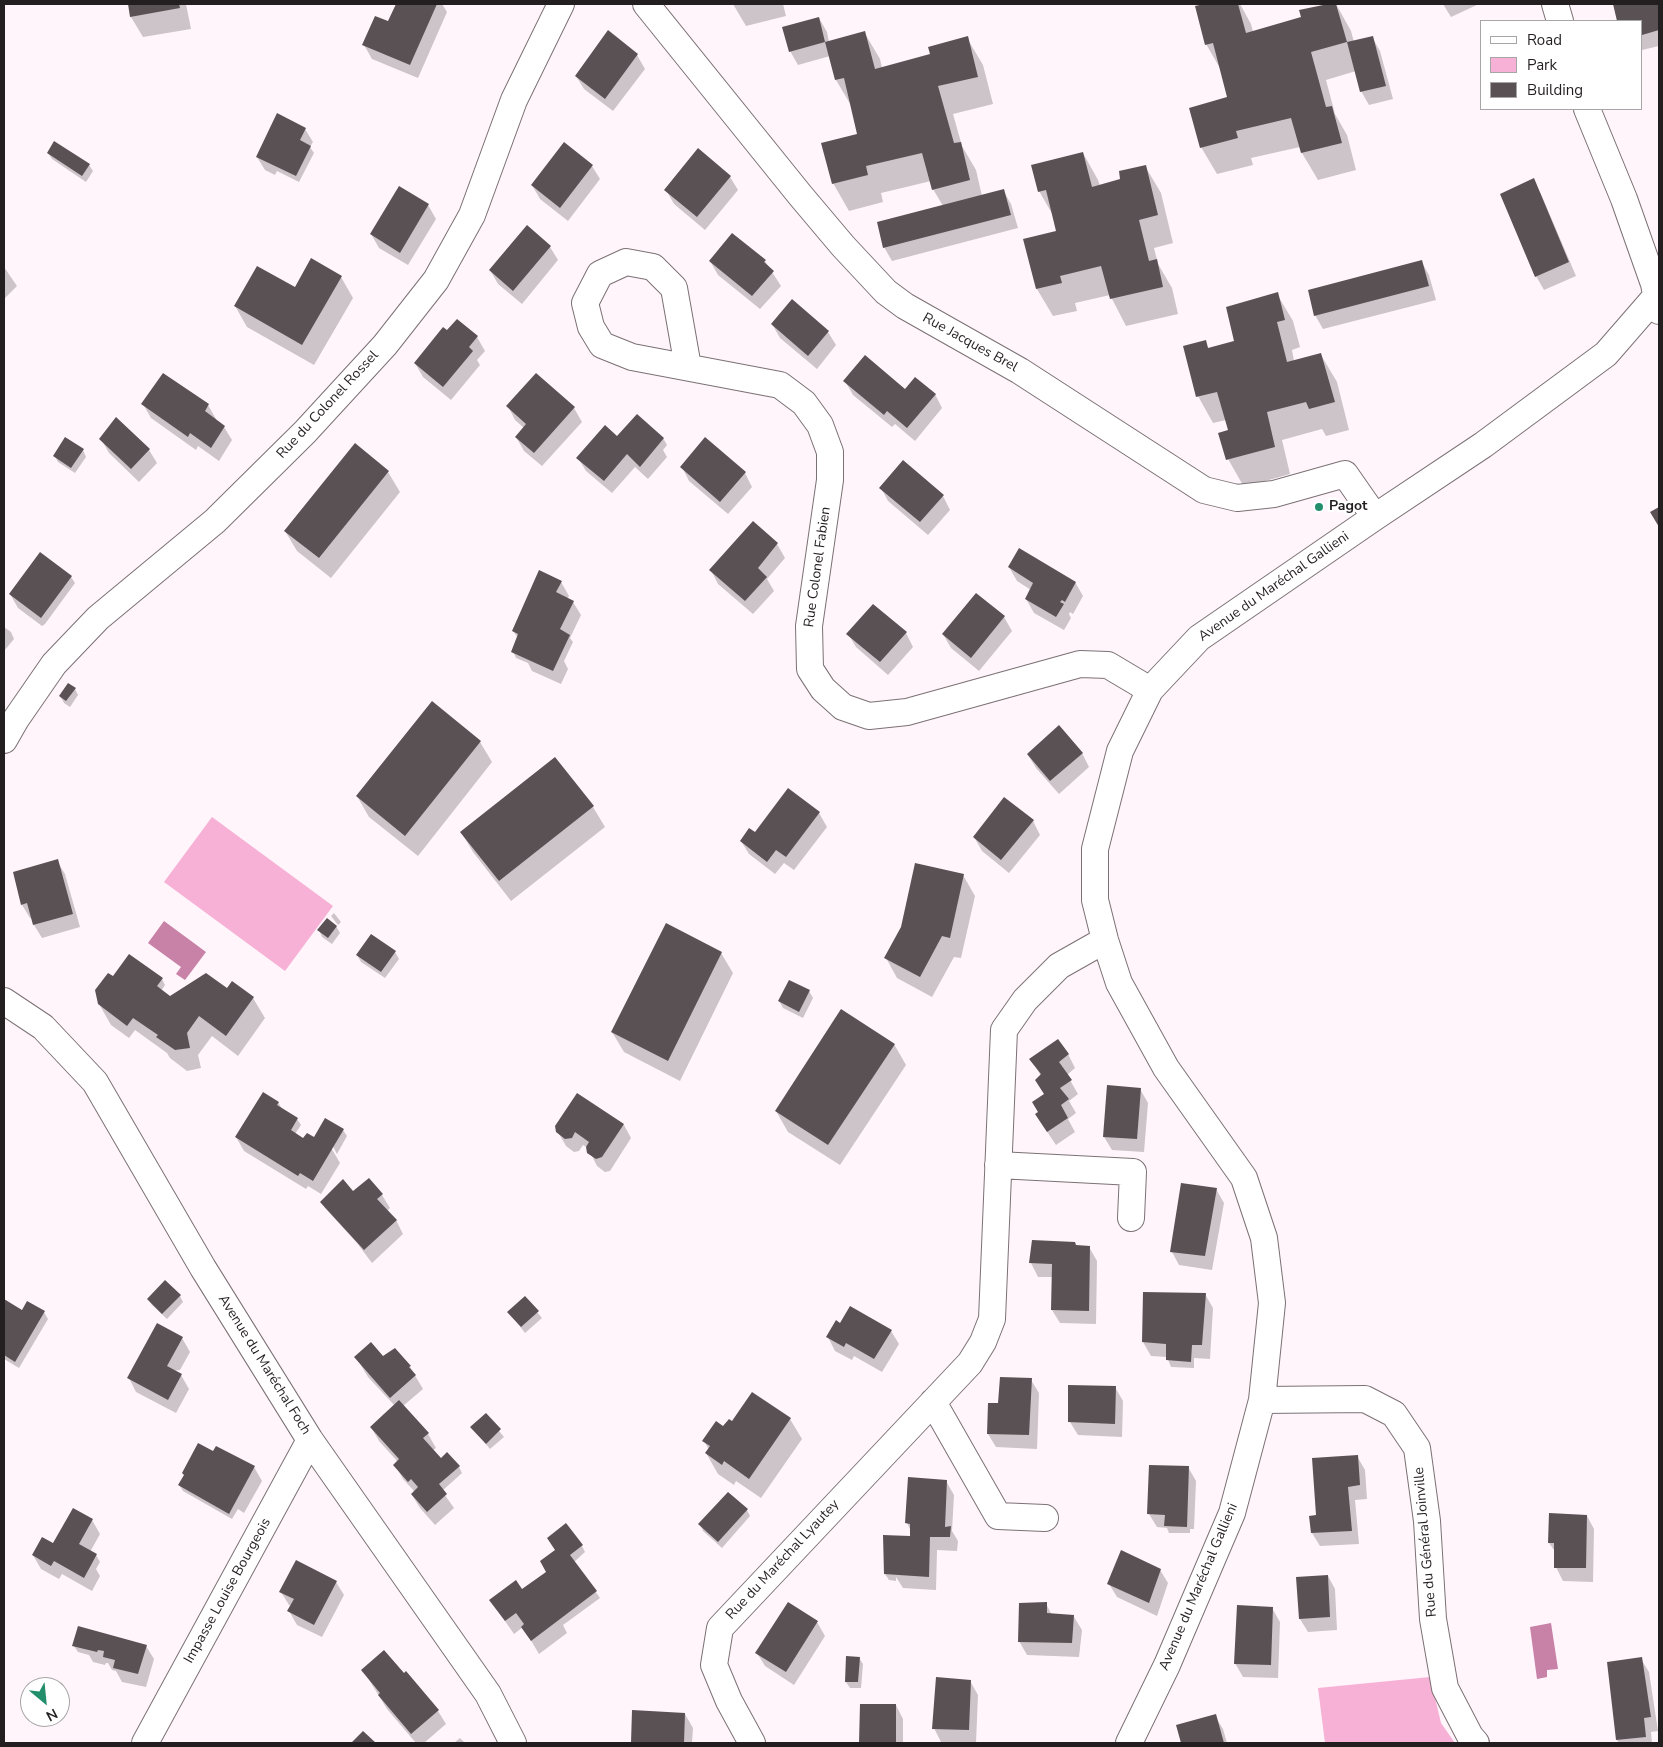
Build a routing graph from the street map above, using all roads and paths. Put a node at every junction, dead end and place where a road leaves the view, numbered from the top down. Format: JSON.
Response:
{"nodes":[{"id":1,"x":561,"y":4,"type":"edge"},
{"id":2,"x":646,"y":4,"type":"edge"},
{"id":3,"x":1555,"y":4,"type":"edge"},
{"id":4,"x":1560,"y":20,"type":"edge"},
{"id":5,"x":1587,"y":110,"type":"edge"},
{"id":6,"x":1658,"y":300,"type":"edge"},
{"id":7,"x":688,"y":367,"type":"junction"},
{"id":8,"x":1375,"y":517,"type":"junction"},
{"id":9,"x":1150,"y":690,"type":"junction"},
{"id":10,"x":4,"y":740,"type":"edge"},
{"id":11,"x":1105,"y":940,"type":"junction"},
{"id":12,"x":4,"y":1001,"type":"edge"},
{"id":13,"x":998,"y":1165,"type":"junction"},
{"id":14,"x":1131,"y":1218,"type":"dead end"},
{"id":15,"x":1262,"y":1400,"type":"junction"},
{"id":16,"x":933,"y":1402,"type":"junction"},
{"id":17,"x":310,"y":1440,"type":"junction"},
{"id":18,"x":1046,"y":1518,"type":"dead end"},
{"id":19,"x":145,"y":1743,"type":"edge"},
{"id":20,"x":513,"y":1743,"type":"edge"},
{"id":21,"x":752,"y":1743,"type":"edge"},
{"id":22,"x":1129,"y":1743,"type":"edge"},
{"id":23,"x":1476,"y":1743,"type":"edge"}],
"edges":[{"from":1,"to":10,"type":"street","name":"Rue du Colonel Rossel"},
{"from":2,"to":8,"type":"street","name":"Rue Jacques Brel"},
{"from":3,"to":4,"type":"street"},
{"from":5,"to":6,"type":"street"},
{"from":6,"to":8,"type":"street","name":"Avenue du Maréchal Gallieni"},
{"from":7,"to":7,"type":"street","name":"Rue Colonel Fabien"},
{"from":7,"to":9,"type":"street","name":"Rue Colonel Fabien"},
{"from":8,"to":9,"type":"street","name":"Avenue du Maréchal Gallieni"},
{"from":9,"to":11,"type":"street","name":"Avenue du Maréchal Gallieni"},
{"from":11,"to":13,"type":"street","name":"Rue du Maréchal Lyautey"},
{"from":11,"to":15,"type":"street","name":"Avenue du Maréchal Gallieni"},
{"from":12,"to":17,"type":"street","name":"Avenue du Maréchal Foch"},
{"from":13,"to":14,"type":"street"},
{"from":13,"to":16,"type":"street","name":"Rue du Maréchal Lyautey"},
{"from":15,"to":22,"type":"street","name":"Avenue du Maréchal Gallieni"},
{"from":15,"to":23,"type":"street","name":"Rue du Général Joinville"},
{"from":16,"to":18,"type":"street"},
{"from":16,"to":21,"type":"street","name":"Rue du Maréchal Lyautey"},
{"from":17,"to":19,"type":"street","name":"Impasse Louise Bourgeois"},
{"from":17,"to":20,"type":"street","name":"Avenue du Maréchal Foch"}]}
